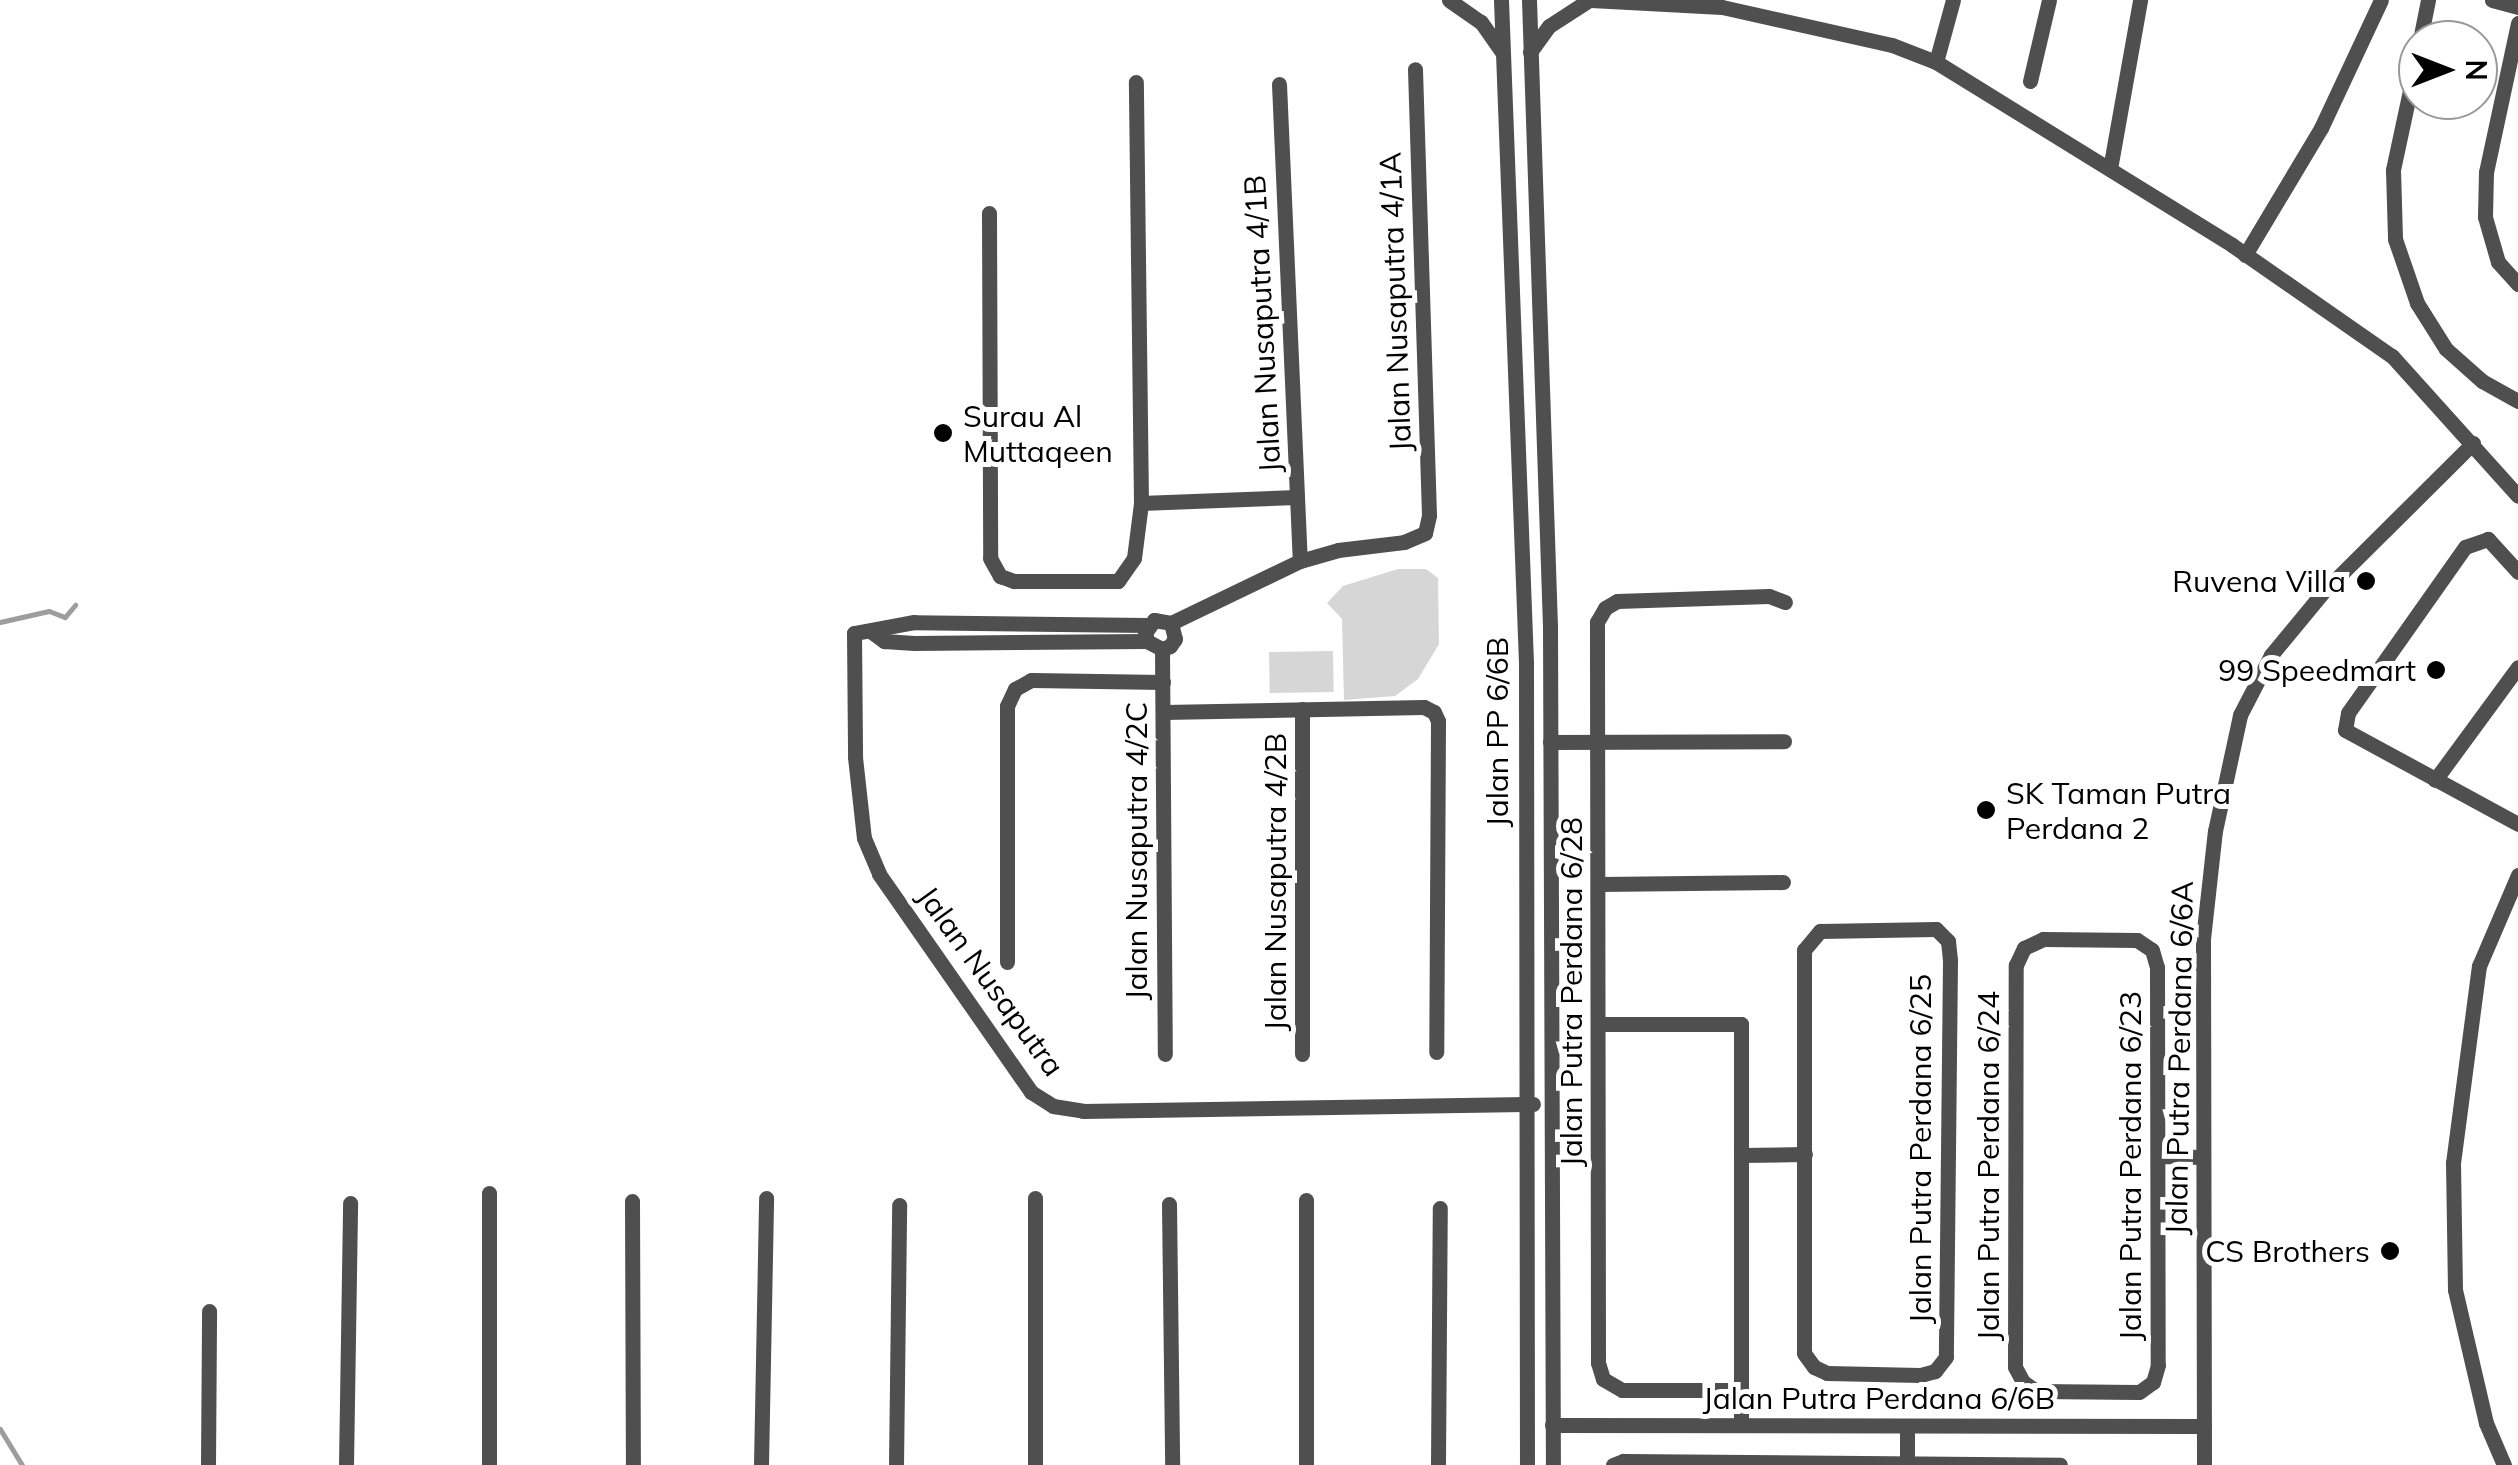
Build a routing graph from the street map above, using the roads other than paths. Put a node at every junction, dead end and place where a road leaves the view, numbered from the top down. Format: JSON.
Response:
{"nodes":[{"id":1,"x":1450,"y":0,"type":"edge"},
{"id":2,"x":1501,"y":0,"type":"edge"},
{"id":3,"x":1529,"y":0,"type":"edge"},
{"id":4,"x":1590,"y":0,"type":"edge"},
{"id":5,"x":1953,"y":0,"type":"edge"},
{"id":6,"x":2049,"y":0,"type":"edge"},
{"id":7,"x":2140,"y":0,"type":"edge"},
{"id":8,"x":2380,"y":0,"type":"edge"},
{"id":9,"x":2492,"y":0,"type":"edge"},
{"id":10,"x":2518,"y":8,"type":"edge"},
{"id":11,"x":2518,"y":23,"type":"edge"},
{"id":12,"x":1530,"y":52,"type":"junction"},
{"id":13,"x":1503,"y":55,"type":"junction"},
{"id":14,"x":1936,"y":62,"type":"junction"},
{"id":15,"x":1415,"y":68,"type":"dead end"},
{"id":16,"x":2030,"y":81,"type":"dead end"},
{"id":17,"x":1136,"y":82,"type":"dead end"},
{"id":18,"x":1279,"y":84,"type":"dead end"},
{"id":19,"x":2499,"y":100,"type":"junction"},
{"id":20,"x":2518,"y":106,"type":"edge"},
{"id":21,"x":2404,"y":120,"type":"edge"},
{"id":22,"x":2110,"y":169,"type":"junction"},
{"id":23,"x":990,"y":213,"type":"dead end"},
{"id":24,"x":2246,"y":255,"type":"junction"},
{"id":25,"x":2518,"y":284,"type":"edge"},
{"id":26,"x":2518,"y":401,"type":"edge"},
{"id":27,"x":2473,"y":443,"type":"junction"},
{"id":28,"x":1297,"y":496,"type":"junction"},
{"id":29,"x":2518,"y":496,"type":"edge"},
{"id":30,"x":1142,"y":503,"type":"junction"},
{"id":31,"x":1300,"y":561,"type":"junction"},
{"id":32,"x":2518,"y":572,"type":"edge"},
{"id":33,"x":1786,"y":602,"type":"dead end"},
{"id":34,"x":1171,"y":622,"type":"junction"},
{"id":35,"x":1152,"y":638,"type":"junction"},
{"id":36,"x":2518,"y":667,"type":"edge"},
{"id":37,"x":1162,"y":682,"type":"junction"},
{"id":38,"x":1302,"y":710,"type":"junction"},
{"id":39,"x":1164,"y":712,"type":"junction"},
{"id":40,"x":1599,"y":740,"type":"junction"},
{"id":41,"x":1784,"y":740,"type":"dead end"},
{"id":42,"x":1550,"y":742,"type":"junction"},
{"id":43,"x":2435,"y":780,"type":"junction"},
{"id":44,"x":2518,"y":824,"type":"edge"},
{"id":45,"x":2518,"y":875,"type":"edge"},
{"id":46,"x":1783,"y":882,"type":"dead end"},
{"id":47,"x":1598,"y":884,"type":"junction"},
{"id":48,"x":1007,"y":962,"type":"dead end"},
{"id":49,"x":2016,"y":966,"type":"joint"},
{"id":50,"x":1598,"y":1024,"type":"junction"},
{"id":51,"x":1436,"y":1052,"type":"dead end"},
{"id":52,"x":1165,"y":1054,"type":"dead end"},
{"id":53,"x":1302,"y":1054,"type":"dead end"},
{"id":54,"x":1527,"y":1104,"type":"junction"},
{"id":55,"x":1552,"y":1104,"type":"junction"},
{"id":56,"x":1805,"y":1154,"type":"junction"},
{"id":57,"x":1741,"y":1155,"type":"junction"},
{"id":58,"x":2158,"y":1156,"type":"junction"},
{"id":59,"x":2203,"y":1157,"type":"junction"},
{"id":60,"x":489,"y":1193,"type":"dead end"},
{"id":61,"x":766,"y":1198,"type":"dead end"},
{"id":62,"x":1035,"y":1198,"type":"dead end"},
{"id":63,"x":1306,"y":1200,"type":"dead end"},
{"id":64,"x":632,"y":1201,"type":"dead end"},
{"id":65,"x":350,"y":1203,"type":"dead end"},
{"id":66,"x":1169,"y":1204,"type":"dead end"},
{"id":67,"x":900,"y":1205,"type":"dead end"},
{"id":68,"x":1440,"y":1208,"type":"dead end"},
{"id":69,"x":209,"y":1310,"type":"dead end"},
{"id":70,"x":2158,"y":1366,"type":"joint"},
{"id":71,"x":1741,"y":1390,"type":"junction"},
{"id":72,"x":1552,"y":1425,"type":"junction"},
{"id":73,"x":1741,"y":1425,"type":"junction"},
{"id":74,"x":1907,"y":1426,"type":"junction"},
{"id":75,"x":2204,"y":1426,"type":"junction"},
{"id":76,"x":1842,"y":1464,"type":"edge"},
{"id":77,"x":1907,"y":1464,"type":"edge"},
{"id":78,"x":208,"y":1465,"type":"edge"},
{"id":79,"x":346,"y":1465,"type":"edge"},
{"id":80,"x":489,"y":1465,"type":"edge"},
{"id":81,"x":633,"y":1465,"type":"edge"},
{"id":82,"x":761,"y":1465,"type":"edge"},
{"id":83,"x":896,"y":1465,"type":"edge"},
{"id":84,"x":1035,"y":1465,"type":"edge"},
{"id":85,"x":1172,"y":1465,"type":"edge"},
{"id":86,"x":1306,"y":1465,"type":"edge"},
{"id":87,"x":1438,"y":1465,"type":"edge"},
{"id":88,"x":1527,"y":1465,"type":"edge"},
{"id":89,"x":1553,"y":1465,"type":"edge"},
{"id":90,"x":1612,"y":1465,"type":"edge"},
{"id":91,"x":2060,"y":1465,"type":"edge"},
{"id":92,"x":2204,"y":1465,"type":"edge"},
{"id":93,"x":2504,"y":1465,"type":"edge"}],
"edges":[{"from":1,"to":13,"type":"street"},
{"from":2,"to":13,"type":"street","name":"Jalan PP 6/6B"},
{"from":3,"to":12,"type":"street","name":"Jalan PP 6/6B"},
{"from":4,"to":12,"type":"street"},
{"from":4,"to":14,"type":"street"},
{"from":5,"to":14,"type":"street"},
{"from":6,"to":16,"type":"street"},
{"from":7,"to":22,"type":"street"},
{"from":8,"to":24,"type":"street"},
{"from":9,"to":10,"type":"street"},
{"from":11,"to":19,"type":"street"},
{"from":12,"to":42,"type":"street","name":"Jalan PP 6/6B"},
{"from":13,"to":54,"type":"street","name":"Jalan PP 6/6B"},
{"from":14,"to":22,"type":"street"},
{"from":15,"to":31,"type":"street","name":"Jalan Nusaputra 4/1A"},
{"from":17,"to":30,"type":"street"},
{"from":18,"to":28,"type":"street","name":"Jalan Nusaputra 4/1B"},
{"from":19,"to":20,"type":"street"},
{"from":19,"to":25,"type":"street"},
{"from":21,"to":26,"type":"street"},
{"from":22,"to":24,"type":"street"},
{"from":23,"to":30,"type":"street"},
{"from":24,"to":27,"type":"street"},
{"from":27,"to":29,"type":"street"},
{"from":27,"to":59,"type":"street","name":"Jalan Putra Perdana 6/6A"},
{"from":28,"to":30,"type":"street"},
{"from":28,"to":31,"type":"street","name":"Jalan Nusaputra 4/1B"},
{"from":31,"to":34,"type":"street"},
{"from":32,"to":43,"type":"street"},
{"from":33,"to":40,"type":"street","name":"Jalan Putra Perdana 6/28"},
{"from":34,"to":35,"type":"street"},
{"from":34,"to":35,"type":"street","name":"Jalan Nusaputra 4/2C"},
{"from":35,"to":37,"type":"street","name":"Jalan Nusaputra 4/2C"},
{"from":35,"to":54,"type":"street","name":"Jalan Nusaputra"},
{"from":36,"to":43,"type":"street"},
{"from":37,"to":39,"type":"street","name":"Jalan Nusaputra 4/2C"},
{"from":37,"to":48,"type":"street"},
{"from":38,"to":39,"type":"street"},
{"from":38,"to":51,"type":"street"},
{"from":38,"to":53,"type":"street","name":"Jalan Nusaputra 4/2B"},
{"from":39,"to":52,"type":"street","name":"Jalan Nusaputra 4/2C"},
{"from":40,"to":41,"type":"street"},
{"from":40,"to":42,"type":"street"},
{"from":40,"to":47,"type":"street","name":"Jalan Putra Perdana 6/28"},
{"from":42,"to":55,"type":"street","name":"Jalan PP 6/6B"},
{"from":43,"to":44,"type":"street"},
{"from":45,"to":93,"type":"street"},
{"from":46,"to":47,"type":"street"},
{"from":47,"to":50,"type":"street","name":"Jalan Putra Perdana 6/28"},
{"from":49,"to":58,"type":"street","name":"Jalan Putra Perdana 6/23"},
{"from":49,"to":70,"type":"street","name":"Jalan Putra Perdana 6/24"},
{"from":50,"to":57,"type":"street"},
{"from":50,"to":71,"type":"street","name":"Jalan Putra Perdana 6/28"},
{"from":54,"to":55,"type":"street","name":"Jalan Nusaputra"},
{"from":54,"to":88,"type":"street","name":"Jalan PP 6/6B"},
{"from":55,"to":72,"type":"street","name":"Jalan PP 6/6B"},
{"from":56,"to":56,"type":"street","name":"Jalan Putra Perdana 6/25"},
{"from":56,"to":57,"type":"street"},
{"from":57,"to":71,"type":"street"},
{"from":58,"to":59,"type":"street"},
{"from":58,"to":70,"type":"street","name":"Jalan Putra Perdana 6/23"},
{"from":59,"to":75,"type":"street","name":"Jalan Putra Perdana 6/6A"},
{"from":60,"to":80,"type":"street"},
{"from":61,"to":82,"type":"street"},
{"from":62,"to":84,"type":"street"},
{"from":63,"to":86,"type":"street"},
{"from":64,"to":81,"type":"street"},
{"from":65,"to":79,"type":"street"},
{"from":66,"to":85,"type":"street"},
{"from":67,"to":83,"type":"street"},
{"from":68,"to":87,"type":"street"},
{"from":69,"to":78,"type":"street"},
{"from":71,"to":73,"type":"street"},
{"from":72,"to":73,"type":"street","name":"Jalan Putra Perdana 6/6B"},
{"from":72,"to":89,"type":"street","name":"Jalan PP 6/6B"},
{"from":73,"to":74,"type":"street","name":"Jalan Putra Perdana 6/6B"},
{"from":74,"to":75,"type":"street","name":"Jalan Putra Perdana 6/6B"},
{"from":74,"to":77,"type":"street"},
{"from":75,"to":92,"type":"street","name":"Jalan Putra Perdana 6/6A"},
{"from":76,"to":77,"type":"street"},
{"from":76,"to":90,"type":"street"},
{"from":77,"to":91,"type":"street"}]}
